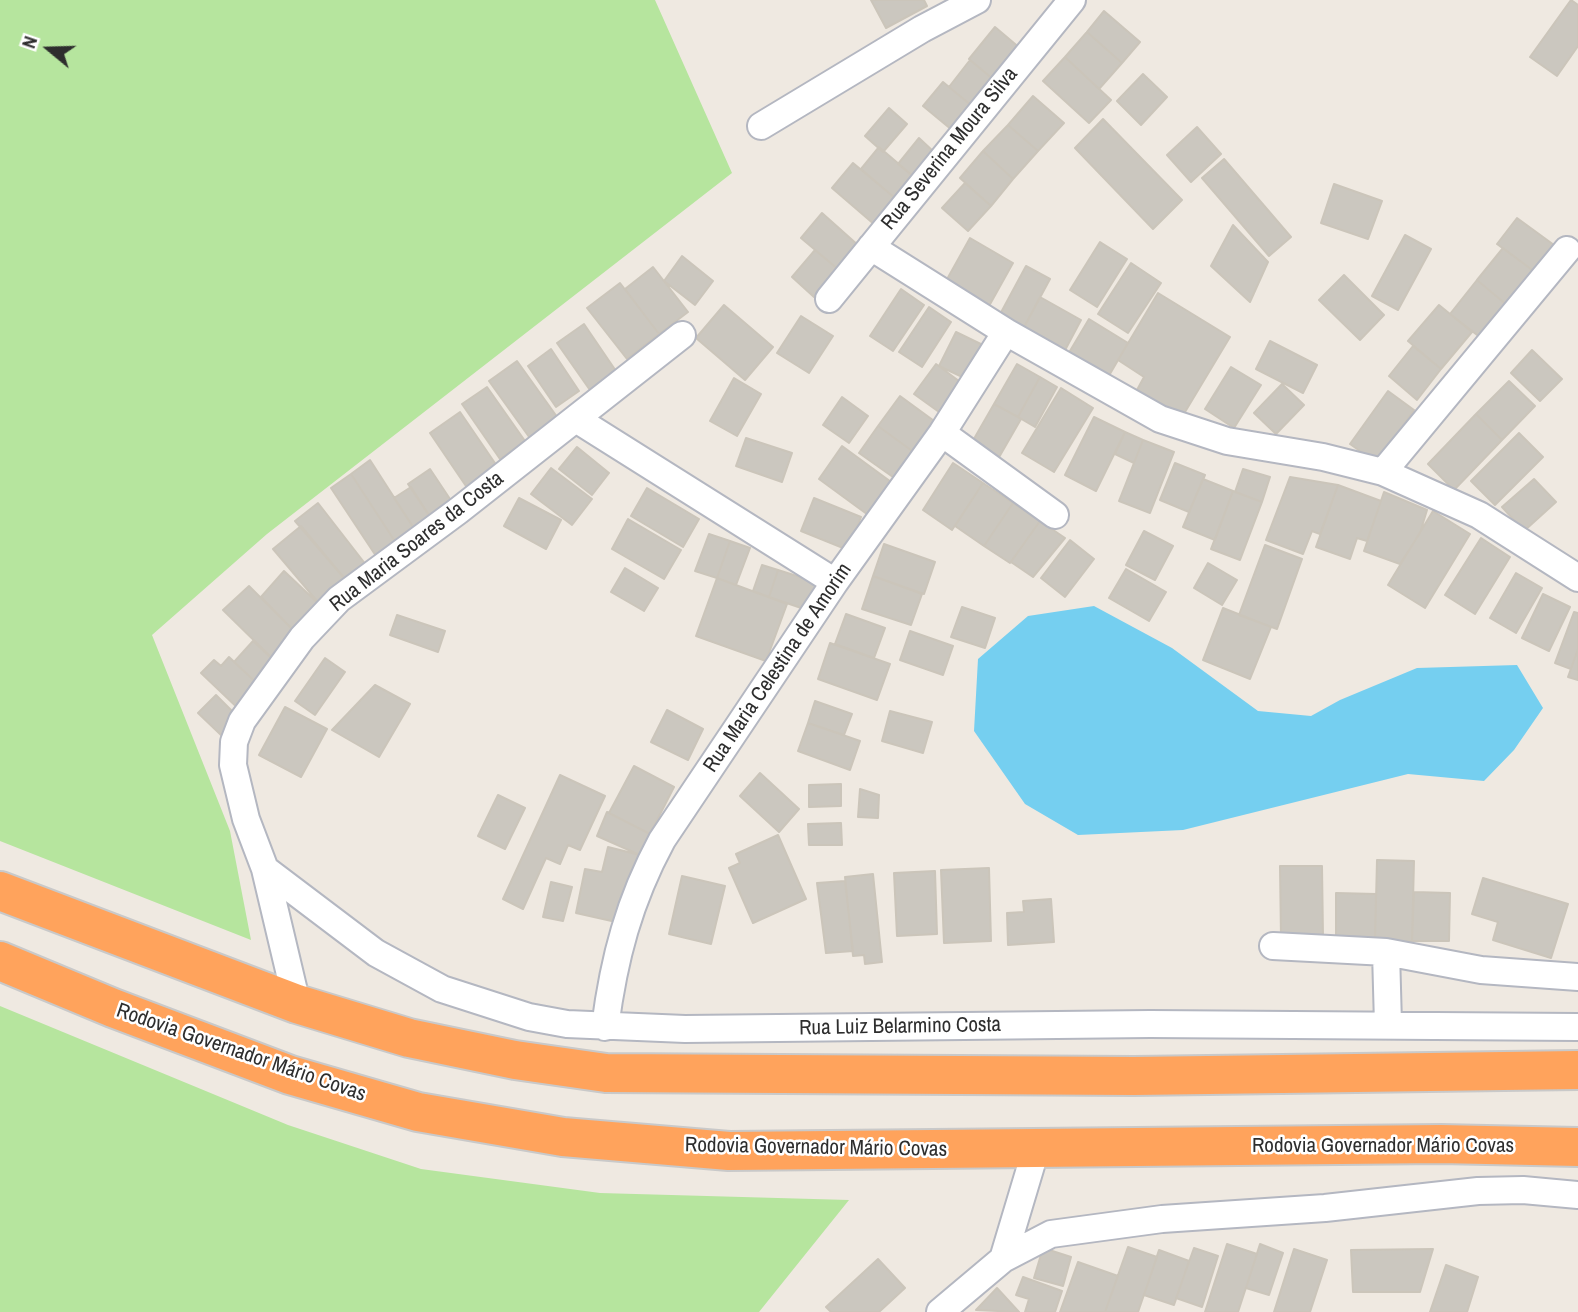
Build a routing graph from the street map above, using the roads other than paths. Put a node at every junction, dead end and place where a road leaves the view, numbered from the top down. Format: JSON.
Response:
{"nodes":[{"id":1,"x":977,"y":0,"type":"edge"},
{"id":2,"x":1072,"y":0,"type":"edge"},
{"id":3,"x":761,"y":126,"type":"dead end"},
{"id":4,"x":871,"y":247,"type":"junction"},
{"id":5,"x":1567,"y":250,"type":"dead end"},
{"id":6,"x":829,"y":299,"type":"dead end"},
{"id":7,"x":1006,"y":332,"type":"junction"},
{"id":8,"x":682,"y":335,"type":"dead end"},
{"id":9,"x":576,"y":419,"type":"junction"},
{"id":10,"x":942,"y":433,"type":"junction"},
{"id":11,"x":1382,"y":472,"type":"junction"},
{"id":12,"x":1055,"y":515,"type":"dead end"},
{"id":13,"x":1578,"y":578,"type":"edge"},
{"id":14,"x":835,"y":582,"type":"junction"},
{"id":15,"x":265,"y":869,"type":"junction"},
{"id":16,"x":0,"y":891,"type":"edge"},
{"id":17,"x":1273,"y":946,"type":"dead end"},
{"id":18,"x":1386,"y":952,"type":"junction"},
{"id":19,"x":0,"y":961,"type":"edge"},
{"id":20,"x":1578,"y":977,"type":"edge"},
{"id":21,"x":298,"y":1004,"type":"junction"},
{"id":22,"x":1388,"y":1024,"type":"junction"},
{"id":23,"x":605,"y":1027,"type":"junction"},
{"id":24,"x":1578,"y":1027,"type":"edge"},
{"id":25,"x":1578,"y":1070,"type":"edge"},
{"id":26,"x":1578,"y":1147,"type":"edge"},
{"id":27,"x":1036,"y":1149,"type":"junction"},
{"id":28,"x":1578,"y":1195,"type":"edge"},
{"id":29,"x":1003,"y":1259,"type":"junction"},
{"id":30,"x":940,"y":1312,"type":"edge"}],
"edges":[{"from":1,"to":3,"type":"street"},
{"from":2,"to":4,"type":"street","name":"Rua Severina Moura Silva"},
{"from":4,"to":6,"type":"street","name":"Rua Severina Moura Silva"},
{"from":4,"to":7,"type":"street"},
{"from":5,"to":11,"type":"street"},
{"from":7,"to":10,"type":"street","name":"Rua Maria Celestina de Amorim"},
{"from":7,"to":11,"type":"street"},
{"from":8,"to":9,"type":"street","name":"Rua Maria Soares da Costa"},
{"from":9,"to":14,"type":"street"},
{"from":9,"to":15,"type":"street","name":"Rua Maria Soares da Costa"},
{"from":10,"to":12,"type":"street"},
{"from":10,"to":14,"type":"street","name":"Rua Maria Celestina de Amorim"},
{"from":11,"to":13,"type":"street"},
{"from":14,"to":23,"type":"street","name":"Rua Maria Celestina de Amorim"},
{"from":15,"to":21,"type":"street","name":"Rua Maria Soares da Costa"},
{"from":15,"to":23,"type":"street","name":"Rua Luiz Belarmino Costa"},
{"from":16,"to":21,"type":"highway"},
{"from":17,"to":18,"type":"street"},
{"from":18,"to":20,"type":"street"},
{"from":18,"to":22,"type":"street"},
{"from":19,"to":27,"type":"highway","name":"Rodovia Governador Mário Covas"},
{"from":21,"to":25,"type":"highway"},
{"from":22,"to":23,"type":"street","name":"Rua Luiz Belarmino Costa"},
{"from":22,"to":24,"type":"street","name":"Rua Luiz Belarmino Costa"},
{"from":26,"to":27,"type":"highway","name":"Rodovia Governador Mário Covas"},
{"from":27,"to":29,"type":"street"},
{"from":28,"to":29,"type":"street"},
{"from":29,"to":30,"type":"street"}]}
